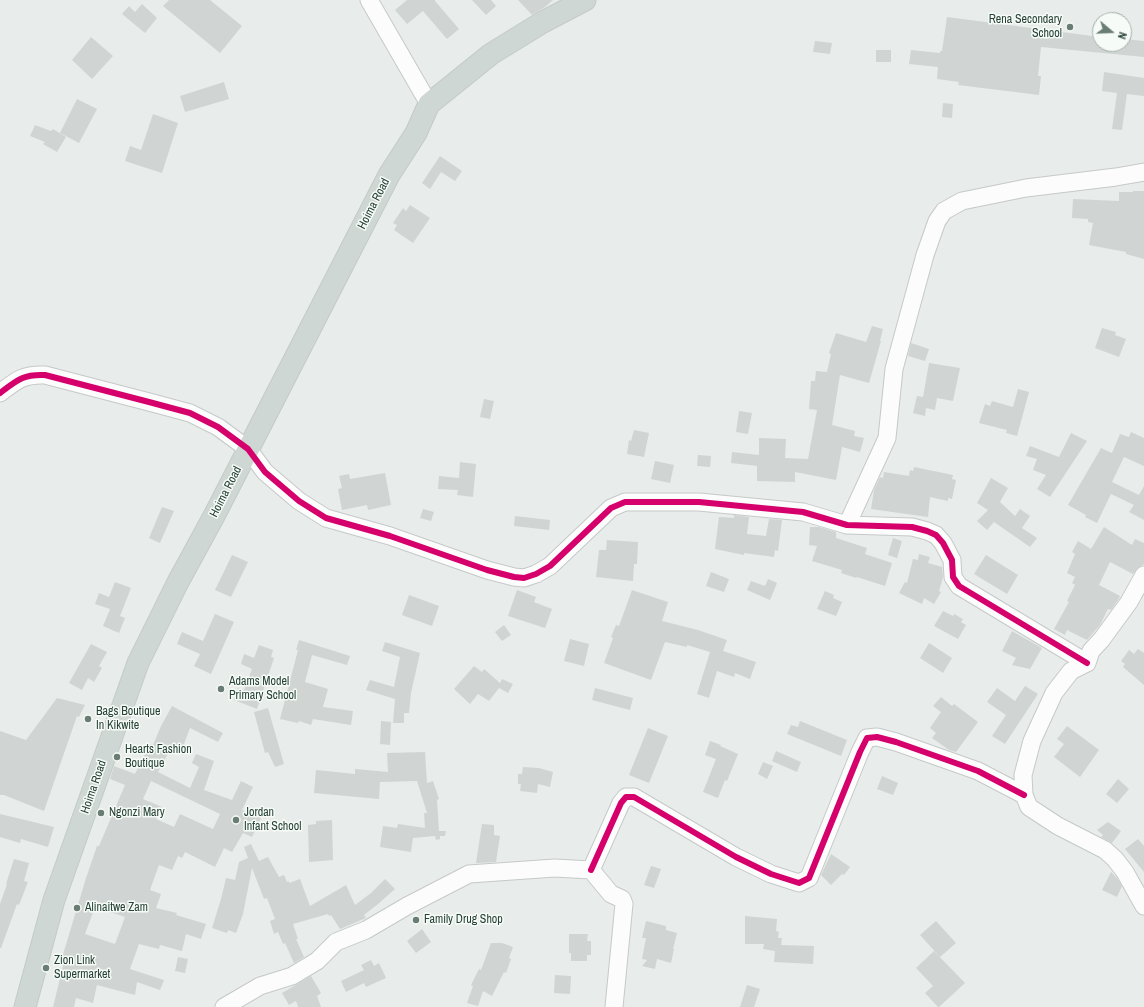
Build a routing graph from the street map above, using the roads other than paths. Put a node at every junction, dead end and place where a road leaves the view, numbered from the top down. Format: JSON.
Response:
{"nodes":[{"id":1,"x":369,"y":0,"type":"edge"},
{"id":2,"x":585,"y":0,"type":"edge"},
{"id":3,"x":429,"y":104,"type":"junction"},
{"id":4,"x":1144,"y":172,"type":"edge"},
{"id":5,"x":0,"y":393,"type":"edge"},
{"id":6,"x":248,"y":450,"type":"junction"},
{"id":7,"x":846,"y":525,"type":"junction"},
{"id":8,"x":1144,"y":575,"type":"edge"},
{"id":9,"x":1087,"y":663,"type":"junction"},
{"id":10,"x":1024,"y":795,"type":"junction"},
{"id":11,"x":591,"y":870,"type":"junction"},
{"id":12,"x":1144,"y":906,"type":"edge"},
{"id":13,"x":25,"y":1007,"type":"edge"},
{"id":14,"x":224,"y":1007,"type":"edge"},
{"id":15,"x":614,"y":1007,"type":"edge"}],
"edges":[{"from":1,"to":3,"type":"street"},
{"from":2,"to":3,"type":"main road","name":"Hoima Road"},
{"from":3,"to":6,"type":"main road","name":"Hoima Road"},
{"from":4,"to":7,"type":"street"},
{"from":5,"to":6,"type":"street"},
{"from":6,"to":7,"type":"street"},
{"from":6,"to":13,"type":"main road","name":"Hoima Road"},
{"from":7,"to":9,"type":"street"},
{"from":8,"to":9,"type":"street"},
{"from":9,"to":10,"type":"street"},
{"from":10,"to":11,"type":"street"},
{"from":10,"to":12,"type":"street"},
{"from":11,"to":14,"type":"street"},
{"from":11,"to":15,"type":"street"}]}
